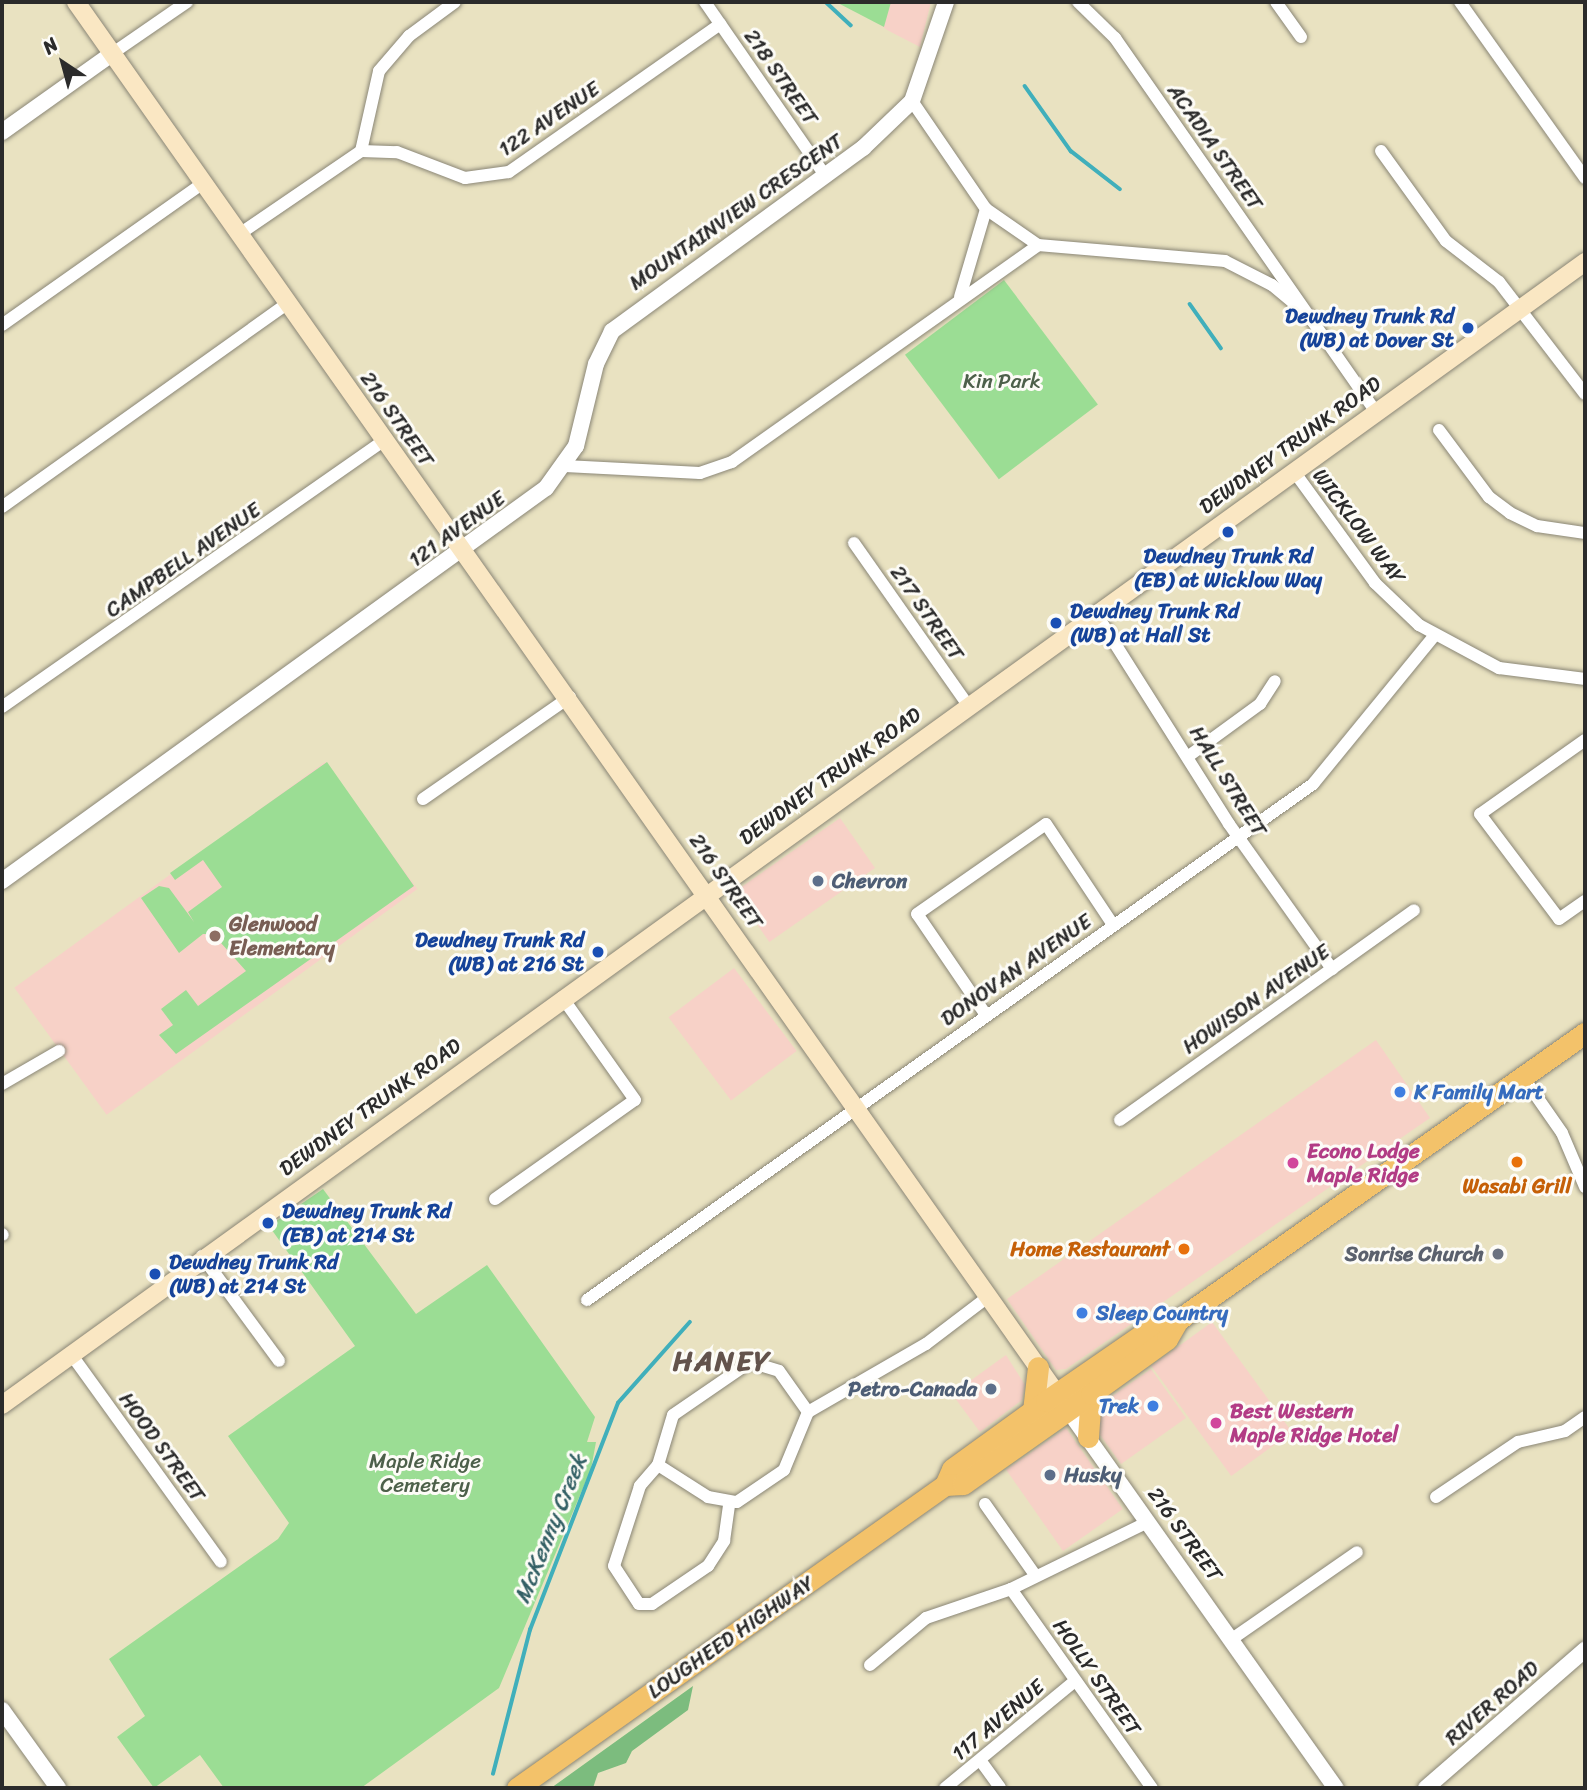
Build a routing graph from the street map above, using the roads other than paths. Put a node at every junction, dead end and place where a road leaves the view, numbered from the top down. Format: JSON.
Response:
{"nodes":[{"id":1,"x":76,"y":2,"type":"edge"},
{"id":2,"x":187,"y":2,"type":"edge"},
{"id":3,"x":455,"y":2,"type":"edge"},
{"id":4,"x":705,"y":2,"type":"edge"},
{"id":5,"x":946,"y":2,"type":"edge"},
{"id":6,"x":1079,"y":2,"type":"edge"},
{"id":7,"x":1276,"y":2,"type":"edge"},
{"id":8,"x":1460,"y":2,"type":"edge"},
{"id":9,"x":720,"y":24,"type":"junction"},
{"id":10,"x":1301,"y":37,"type":"dead end"},
{"id":11,"x":113,"y":54,"type":"junction"},
{"id":12,"x":912,"y":100,"type":"junction"},
{"id":13,"x":2,"y":132,"type":"edge"},
{"id":14,"x":361,"y":151,"type":"junction"},
{"id":15,"x":1381,"y":151,"type":"dead end"},
{"id":16,"x":825,"y":175,"type":"junction"},
{"id":17,"x":1585,"y":178,"type":"edge"},
{"id":18,"x":203,"y":183,"type":"junction"},
{"id":19,"x":986,"y":209,"type":"junction"},
{"id":20,"x":238,"y":235,"type":"junction"},
{"id":21,"x":1038,"y":245,"type":"junction"},
{"id":22,"x":1585,"y":262,"type":"edge"},
{"id":23,"x":960,"y":297,"type":"junction"},
{"id":24,"x":287,"y":304,"type":"junction"},
{"id":25,"x":1521,"y":307,"type":"junction"},
{"id":26,"x":1314,"y":320,"type":"junction"},
{"id":27,"x":2,"y":326,"type":"edge"},
{"id":28,"x":1585,"y":394,"type":"edge"},
{"id":29,"x":1375,"y":411,"type":"junction"},
{"id":30,"x":1439,"y":430,"type":"dead end"},
{"id":31,"x":384,"y":440,"type":"junction"},
{"id":32,"x":565,"y":466,"type":"junction"},
{"id":33,"x":1293,"y":470,"type":"junction"},
{"id":34,"x":2,"y":507,"type":"edge"},
{"id":35,"x":1585,"y":533,"type":"edge"},
{"id":36,"x":854,"y":543,"type":"dead end"},
{"id":37,"x":463,"y":551,"type":"junction"},
{"id":38,"x":1095,"y":612,"type":"junction"},
{"id":39,"x":1434,"y":636,"type":"junction"},
{"id":40,"x":1585,"y":679,"type":"edge"},
{"id":41,"x":1275,"y":681,"type":"dead end"},
{"id":42,"x":570,"y":697,"type":"junction"},
{"id":43,"x":967,"y":704,"type":"junction"},
{"id":44,"x":2,"y":707,"type":"edge"},
{"id":45,"x":1585,"y":740,"type":"edge"},
{"id":46,"x":1190,"y":755,"type":"junction"},
{"id":47,"x":423,"y":799,"type":"dead end"},
{"id":48,"x":1238,"y":837,"type":"junction"},
{"id":49,"x":2,"y":881,"type":"edge"},
{"id":50,"x":707,"y":893,"type":"junction"},
{"id":51,"x":1585,"y":901,"type":"edge"},
{"id":52,"x":1414,"y":910,"type":"dead end"},
{"id":53,"x":1114,"y":925,"type":"junction"},
{"id":54,"x":1332,"y":969,"type":"junction"},
{"id":55,"x":562,"y":998,"type":"junction"},
{"id":56,"x":986,"y":1015,"type":"junction"},
{"id":57,"x":1585,"y":1033,"type":"edge"},
{"id":58,"x":59,"y":1051,"type":"dead end"},
{"id":59,"x":1523,"y":1077,"type":"junction"},
{"id":60,"x":2,"y":1084,"type":"edge"},
{"id":61,"x":855,"y":1107,"type":"junction"},
{"id":62,"x":1119,"y":1120,"type":"dead end"},
{"id":63,"x":1585,"y":1187,"type":"edge"},
{"id":64,"x":495,"y":1199,"type":"dead end"},
{"id":65,"x":202,"y":1256,"type":"junction"},
{"id":66,"x":988,"y":1297,"type":"junction"},
{"id":67,"x":587,"y":1300,"type":"dead end"},
{"id":68,"x":1178,"y":1320,"type":"junction"},
{"id":69,"x":71,"y":1354,"type":"junction"},
{"id":70,"x":279,"y":1361,"type":"dead end"},
{"id":71,"x":1038,"y":1367,"type":"junction"},
{"id":72,"x":1090,"y":1395,"type":"junction"},
{"id":73,"x":1063,"y":1402,"type":"junction"},
{"id":74,"x":2,"y":1405,"type":"edge"},
{"id":75,"x":1033,"y":1411,"type":"junction"},
{"id":76,"x":808,"y":1412,"type":"junction"},
{"id":77,"x":1585,"y":1417,"type":"edge"},
{"id":78,"x":1088,"y":1437,"type":"junction"},
{"id":79,"x":658,"y":1465,"type":"junction"},
{"id":80,"x":945,"y":1485,"type":"junction"},
{"id":81,"x":1436,"y":1497,"type":"dead end"},
{"id":82,"x":729,"y":1504,"type":"junction"},
{"id":83,"x":985,"y":1504,"type":"dead end"},
{"id":84,"x":1148,"y":1522,"type":"junction"},
{"id":85,"x":1357,"y":1552,"type":"dead end"},
{"id":86,"x":221,"y":1562,"type":"dead end"},
{"id":87,"x":1035,"y":1576,"type":"junction"},
{"id":88,"x":1011,"y":1588,"type":"junction"},
{"id":89,"x":1232,"y":1639,"type":"junction"},
{"id":90,"x":1585,"y":1650,"type":"edge"},
{"id":91,"x":870,"y":1665,"type":"dead end"},
{"id":92,"x":1075,"y":1681,"type":"junction"},
{"id":93,"x":2,"y":1710,"type":"edge"},
{"id":94,"x":979,"y":1760,"type":"junction"},
{"id":95,"x":58,"y":1788,"type":"edge"},
{"id":96,"x":517,"y":1788,"type":"edge"},
{"id":97,"x":945,"y":1788,"type":"edge"},
{"id":98,"x":1000,"y":1788,"type":"edge"},
{"id":99,"x":1152,"y":1788,"type":"edge"},
{"id":100,"x":1336,"y":1788,"type":"edge"},
{"id":101,"x":1426,"y":1788,"type":"edge"}],
"edges":[{"from":1,"to":11,"type":"main road","name":"216 STREET"},
{"from":2,"to":11,"type":"street"},
{"from":3,"to":14,"type":"street"},
{"from":4,"to":9,"type":"street","name":"218 STREET"},
{"from":5,"to":12,"type":"street"},
{"from":6,"to":26,"type":"street","name":"ACADIA STREET"},
{"from":7,"to":10,"type":"street"},
{"from":8,"to":17,"type":"street"},
{"from":9,"to":14,"type":"street","name":"122 AVENUE"},
{"from":9,"to":16,"type":"street","name":"218 STREET"},
{"from":11,"to":13,"type":"street"},
{"from":11,"to":18,"type":"main road","name":"216 STREET"},
{"from":12,"to":16,"type":"street","name":"MOUNTAINVIEW CRESCENT"},
{"from":12,"to":19,"type":"street"},
{"from":14,"to":20,"type":"street"},
{"from":15,"to":25,"type":"street"},
{"from":16,"to":32,"type":"street","name":"MOUNTAINVIEW CRESCENT"},
{"from":18,"to":20,"type":"main road","name":"216 STREET"},
{"from":18,"to":27,"type":"street"},
{"from":19,"to":21,"type":"street"},
{"from":19,"to":23,"type":"street"},
{"from":20,"to":24,"type":"main road","name":"216 STREET"},
{"from":21,"to":23,"type":"street"},
{"from":21,"to":26,"type":"street","name":"ACADIA STREET"},
{"from":22,"to":25,"type":"main road","name":"DEWDNEY TRUNK ROAD"},
{"from":23,"to":32,"type":"street"},
{"from":24,"to":31,"type":"main road","name":"216 STREET"},
{"from":24,"to":34,"type":"street"},
{"from":25,"to":28,"type":"street"},
{"from":25,"to":29,"type":"main road","name":"DEWDNEY TRUNK ROAD"},
{"from":26,"to":29,"type":"street","name":"ACADIA STREET"},
{"from":29,"to":33,"type":"main road","name":"DEWDNEY TRUNK ROAD"},
{"from":30,"to":35,"type":"street"},
{"from":31,"to":37,"type":"main road","name":"216 STREET"},
{"from":31,"to":44,"type":"street","name":"CAMPBELL AVENUE"},
{"from":32,"to":37,"type":"street","name":"121 AVENUE"},
{"from":33,"to":38,"type":"main road","name":"DEWDNEY TRUNK ROAD"},
{"from":33,"to":39,"type":"street","name":"WICKLOW WAY"},
{"from":36,"to":43,"type":"street","name":"217 STREET"},
{"from":37,"to":42,"type":"main road","name":"216 STREET"},
{"from":37,"to":49,"type":"street","name":"121 AVENUE"},
{"from":38,"to":43,"type":"main road","name":"DEWDNEY TRUNK ROAD"},
{"from":38,"to":46,"type":"street","name":"HALL STREET"},
{"from":39,"to":40,"type":"street","name":"WICKLOW WAY"},
{"from":39,"to":48,"type":"street","name":"DONOVAN AVENUE"},
{"from":41,"to":46,"type":"street"},
{"from":42,"to":47,"type":"street"},
{"from":42,"to":50,"type":"main road","name":"216 STREET"},
{"from":43,"to":50,"type":"main road","name":"DEWDNEY TRUNK ROAD"},
{"from":45,"to":51,"type":"street"},
{"from":46,"to":48,"type":"street","name":"HALL STREET"},
{"from":48,"to":53,"type":"street","name":"DONOVAN AVENUE"},
{"from":48,"to":54,"type":"street","name":"HALL STREET"},
{"from":50,"to":55,"type":"main road","name":"DEWDNEY TRUNK ROAD"},
{"from":50,"to":61,"type":"main road","name":"216 STREET"},
{"from":52,"to":54,"type":"street","name":"HOWISON AVENUE"},
{"from":53,"to":56,"type":"street","name":"DONOVAN AVENUE"},
{"from":53,"to":56,"type":"street"},
{"from":54,"to":62,"type":"street","name":"HOWISON AVENUE"},
{"from":55,"to":64,"type":"street"},
{"from":55,"to":65,"type":"main road","name":"DEWDNEY TRUNK ROAD"},
{"from":56,"to":61,"type":"street","name":"DONOVAN AVENUE"},
{"from":57,"to":59,"type":"highway","name":"LOUGHEED HIGHWAY"},
{"from":58,"to":60,"type":"street"},
{"from":59,"to":63,"type":"street"},
{"from":59,"to":68,"type":"highway","name":"LOUGHEED HIGHWAY"},
{"from":61,"to":66,"type":"main road","name":"216 STREET"},
{"from":61,"to":67,"type":"street","name":"DONOVAN AVENUE"},
{"from":65,"to":69,"type":"main road","name":"DEWDNEY TRUNK ROAD"},
{"from":65,"to":70,"type":"street"},
{"from":66,"to":71,"type":"main road","name":"216 STREET"},
{"from":66,"to":76,"type":"street"},
{"from":68,"to":72,"type":"highway","name":"LOUGHEED HIGHWAY"},
{"from":68,"to":73,"type":"highway","name":"LOUGHEED HIGHWAY"},
{"from":69,"to":74,"type":"main road","name":"DEWDNEY TRUNK ROAD"},
{"from":69,"to":86,"type":"street","name":"HOOD STREET"},
{"from":71,"to":73,"type":"main road","name":"216 STREET"},
{"from":71,"to":75,"type":"highway"},
{"from":72,"to":73,"type":"highway","name":"LOUGHEED HIGHWAY"},
{"from":72,"to":78,"type":"highway"},
{"from":73,"to":75,"type":"highway","name":"LOUGHEED HIGHWAY"},
{"from":73,"to":78,"type":"street","name":"216 STREET"},
{"from":73,"to":80,"type":"highway","name":"LOUGHEED HIGHWAY"},
{"from":75,"to":80,"type":"highway","name":"LOUGHEED HIGHWAY"},
{"from":76,"to":79,"type":"street"},
{"from":76,"to":82,"type":"street"},
{"from":77,"to":81,"type":"street"},
{"from":78,"to":84,"type":"street","name":"216 STREET"},
{"from":79,"to":82,"type":"street"},
{"from":79,"to":82,"type":"street"},
{"from":80,"to":96,"type":"highway","name":"LOUGHEED HIGHWAY"},
{"from":83,"to":87,"type":"street"},
{"from":84,"to":87,"type":"street"},
{"from":84,"to":89,"type":"street","name":"216 STREET"},
{"from":85,"to":89,"type":"street"},
{"from":87,"to":88,"type":"street"},
{"from":88,"to":91,"type":"street"},
{"from":88,"to":92,"type":"street","name":"HOLLY STREET"},
{"from":89,"to":100,"type":"street","name":"216 STREET"},
{"from":90,"to":101,"type":"street","name":"RIVER ROAD"},
{"from":92,"to":94,"type":"street","name":"117 AVENUE"},
{"from":92,"to":99,"type":"street","name":"HOLLY STREET"},
{"from":93,"to":95,"type":"street"},
{"from":94,"to":97,"type":"street","name":"117 AVENUE"},
{"from":94,"to":98,"type":"street"}]}
